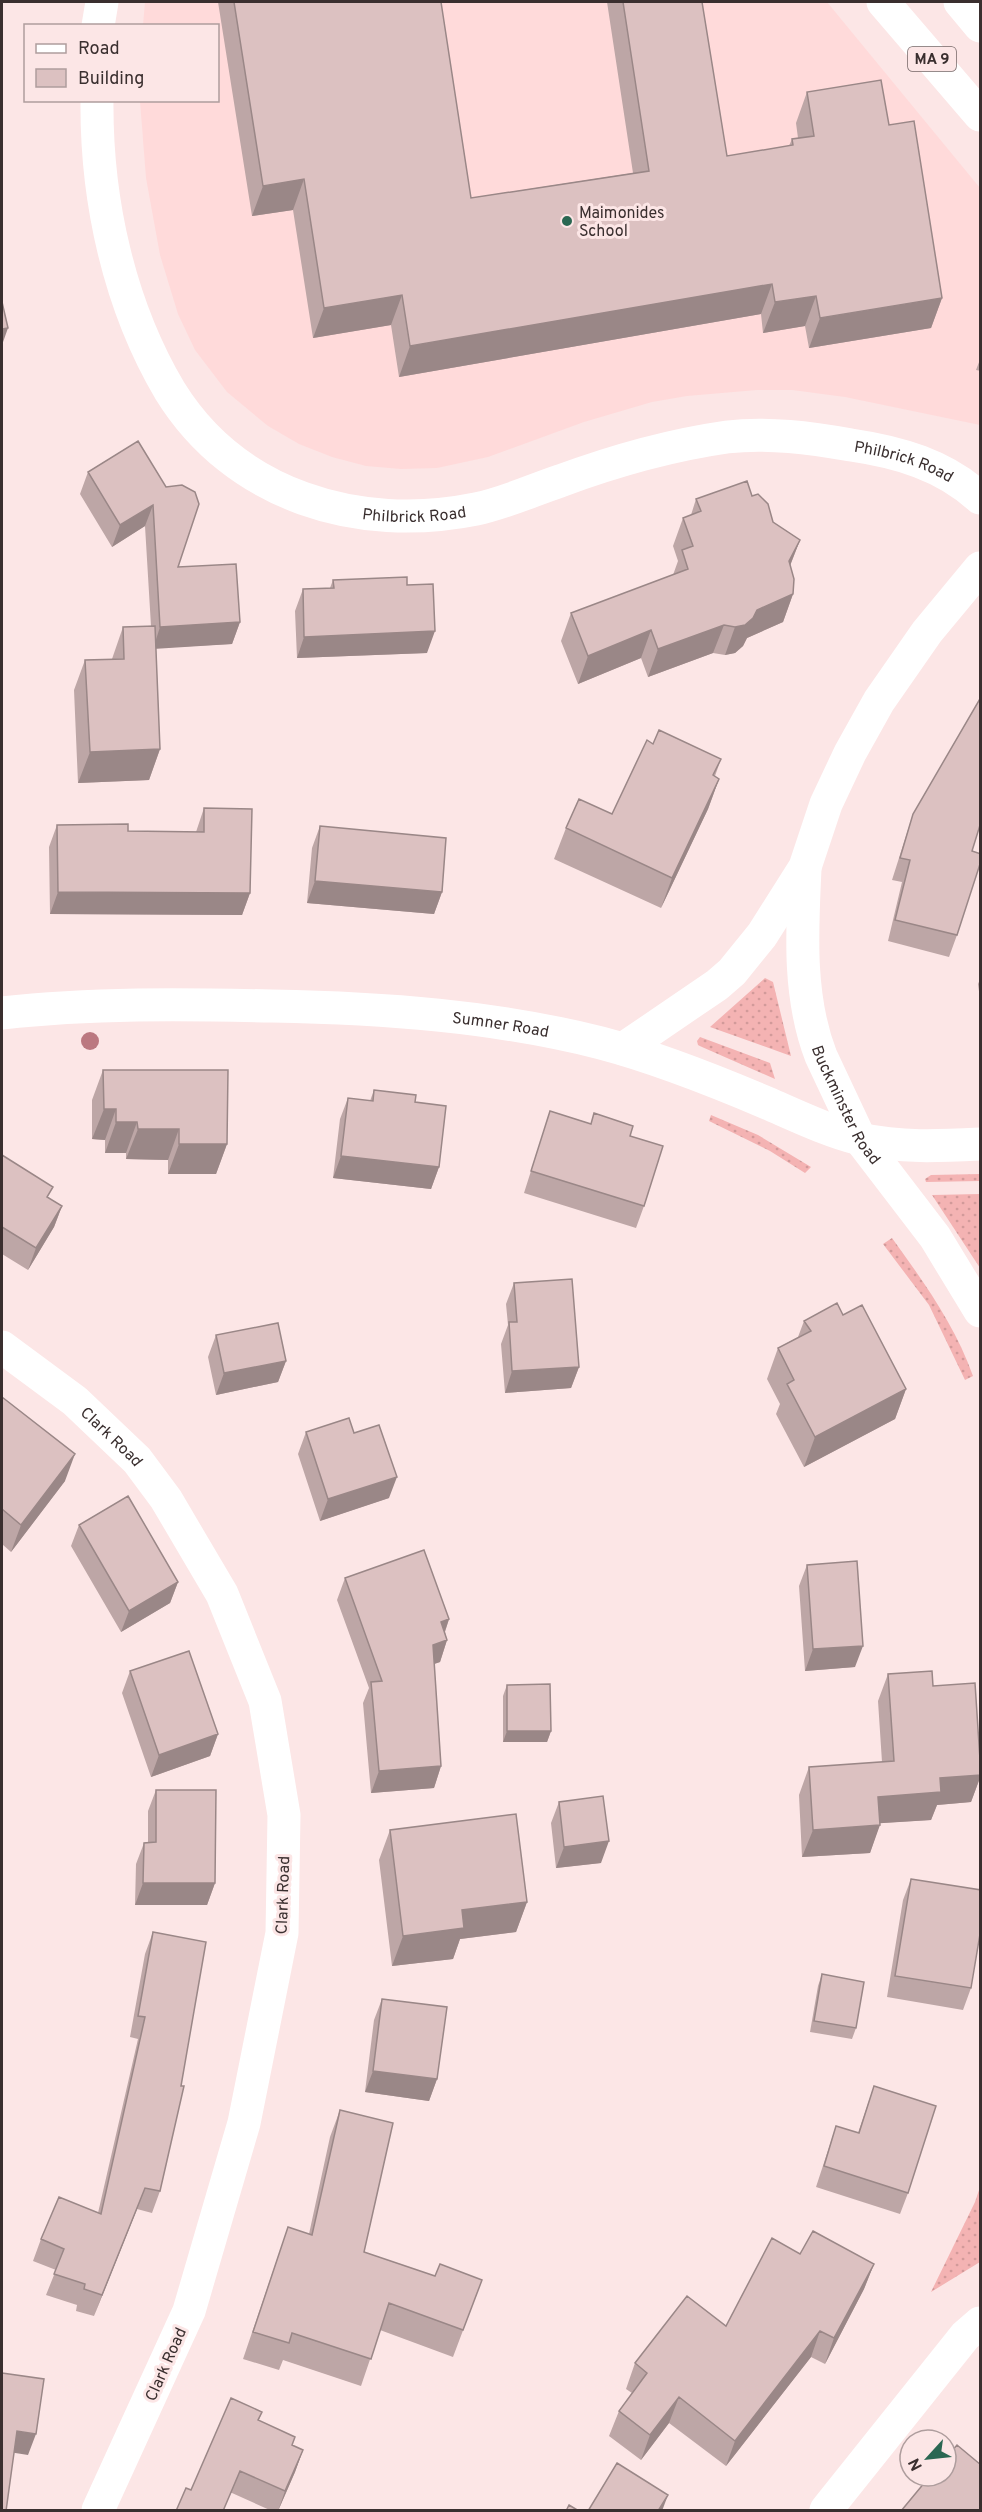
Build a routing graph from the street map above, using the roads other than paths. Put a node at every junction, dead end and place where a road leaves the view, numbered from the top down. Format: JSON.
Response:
{"nodes":[{"id":1,"x":102,"y":2,"type":"edge"},
{"id":2,"x":883,"y":2,"type":"edge"},
{"id":3,"x":960,"y":2,"type":"edge"},
{"id":4,"x":98,"y":24,"type":"edge"},
{"id":5,"x":981,"y":26,"type":"edge"},
{"id":6,"x":97,"y":102,"type":"edge"},
{"id":7,"x":981,"y":116,"type":"edge"},
{"id":8,"x":981,"y":498,"type":"edge"},
{"id":9,"x":981,"y":568,"type":"edge"},
{"id":10,"x":805,"y":867,"type":"junction"},
{"id":11,"x":2,"y":1012,"type":"edge"},
{"id":12,"x":623,"y":1049,"type":"junction"},
{"id":13,"x":860,"y":1139,"type":"junction"},
{"id":14,"x":981,"y":1144,"type":"edge"},
{"id":15,"x":981,"y":1311,"type":"edge"},
{"id":16,"x":2,"y":1347,"type":"edge"},
{"id":17,"x":981,"y":2323,"type":"edge"},
{"id":18,"x":98,"y":2511,"type":"edge"},
{"id":19,"x":826,"y":2511,"type":"edge"}],
"edges":[{"from":1,"to":4,"type":"main road"},
{"from":2,"to":7,"type":"main road","number":"MA 9"},
{"from":3,"to":5,"type":"main road"},
{"from":6,"to":8,"type":"main road","name":"Philbrick Road"},
{"from":9,"to":10,"type":"main road","name":"Buckminster Road"},
{"from":10,"to":12,"type":"main road","name":"Buckminster Road"},
{"from":10,"to":13,"type":"main road","name":"Buckminster Road"},
{"from":11,"to":12,"type":"main road","name":"Sumner Road"},
{"from":12,"to":13,"type":"main road","name":"Sumner Road"},
{"from":13,"to":14,"type":"main road","name":"Sumner Road"},
{"from":13,"to":15,"type":"main road","name":"Buckminster Road"},
{"from":16,"to":18,"type":"main road","name":"Clark Road"},
{"from":17,"to":19,"type":"main road"}]}
